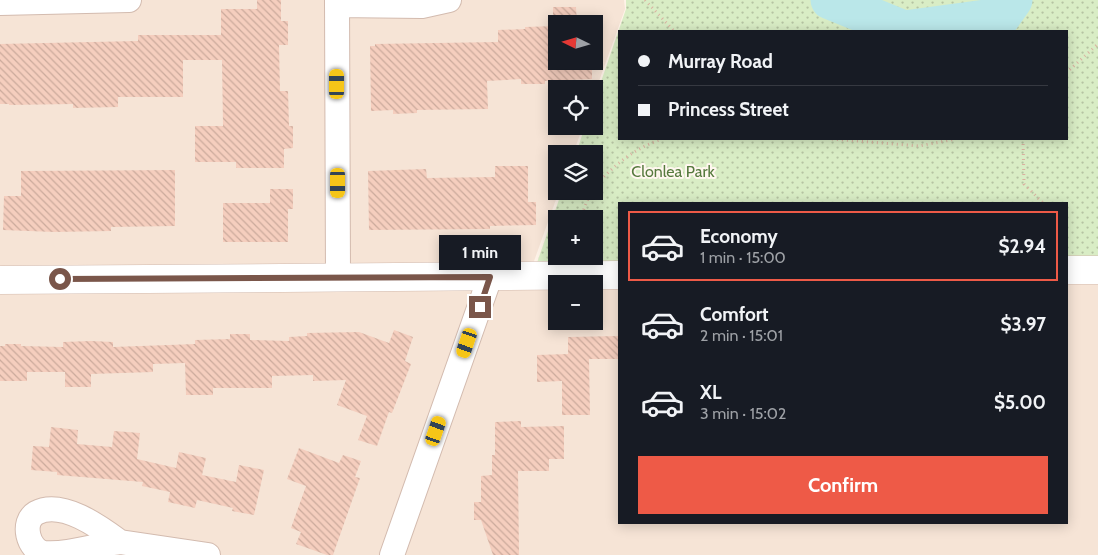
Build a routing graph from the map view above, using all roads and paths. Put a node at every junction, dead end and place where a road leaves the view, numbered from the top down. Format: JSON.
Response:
{"nodes":[{"id":1,"x":129,"y":0,"type":"edge"},
{"id":2,"x":449,"y":0,"type":"edge"},
{"id":3,"x":645,"y":0,"type":"edge"},
{"id":4,"x":0,"y":2,"type":"edge"},
{"id":5,"x":337,"y":2,"type":"edge"},
{"id":6,"x":673,"y":30,"type":"edge"},
{"id":7,"x":1098,"y":44,"type":"edge"},
{"id":8,"x":1068,"y":70,"type":"edge"},
{"id":9,"x":660,"y":140,"type":"edge"},
{"id":10,"x":844,"y":140,"type":"edge"},
{"id":11,"x":951,"y":140,"type":"edge"},
{"id":12,"x":1023,"y":140,"type":"edge"},
{"id":13,"x":603,"y":177,"type":"edge"},
{"id":14,"x":1042,"y":202,"type":"edge"},
{"id":15,"x":1068,"y":270,"type":"edge"},
{"id":16,"x":1098,"y":270,"type":"edge"},
{"id":17,"x":618,"y":276,"type":"edge"},
{"id":18,"x":338,"y":277,"type":"junction"},
{"id":19,"x":490,"y":277,"type":"junction"},
{"id":20,"x":0,"y":280,"type":"edge"},
{"id":21,"x":120,"y":542,"type":"dead end"},
{"id":22,"x":208,"y":555,"type":"edge"},
{"id":23,"x":392,"y":555,"type":"edge"}],
"edges":[{"from":1,"to":4,"type":"street"},
{"from":2,"to":5,"type":"street"},
{"from":3,"to":6,"type":"path"},
{"from":5,"to":18,"type":"street"},
{"from":7,"to":8,"type":"path"},
{"from":9,"to":13,"type":"path"},
{"from":10,"to":11,"type":"path"},
{"from":12,"to":14,"type":"path"},
{"from":15,"to":16,"type":"street"},
{"from":17,"to":19,"type":"street"},
{"from":18,"to":19,"type":"street"},
{"from":18,"to":20,"type":"street"},
{"from":19,"to":23,"type":"street"},
{"from":21,"to":22,"type":"street"}]}
